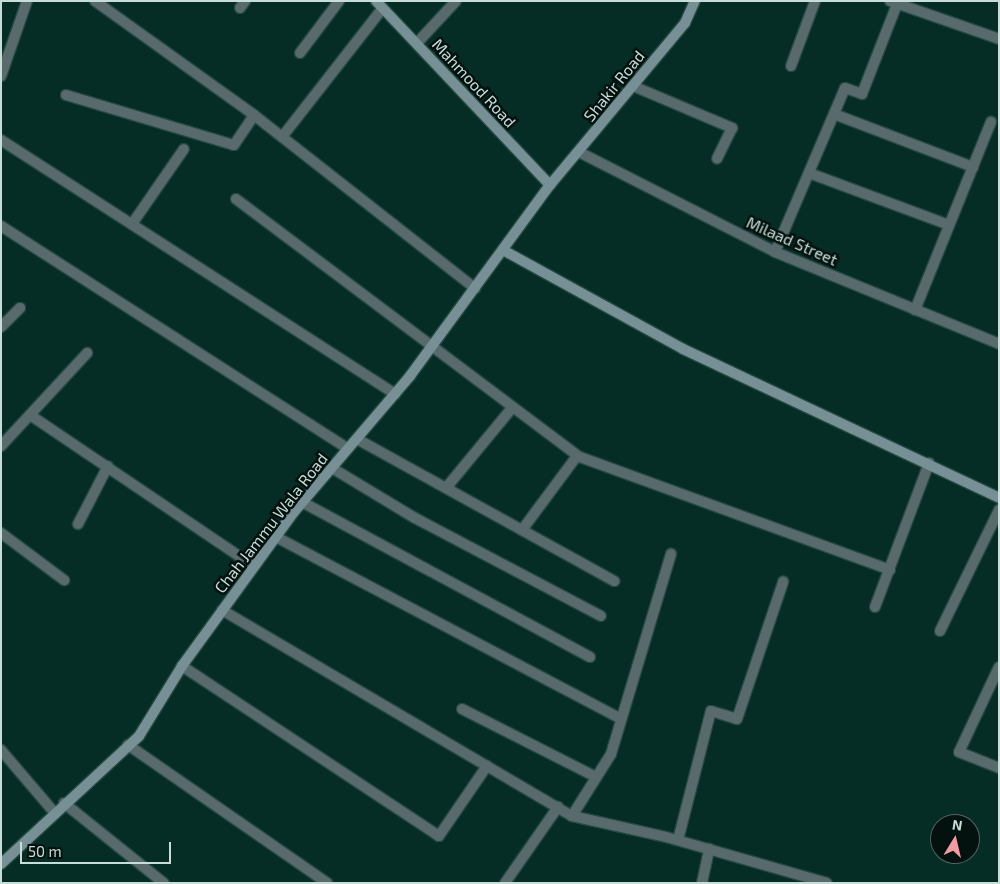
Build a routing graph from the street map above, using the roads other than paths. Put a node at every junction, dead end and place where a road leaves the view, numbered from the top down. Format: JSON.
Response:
{"nodes":[{"id":1,"x":28,"y":1,"type":"edge"},
{"id":2,"x":95,"y":1,"type":"edge"},
{"id":3,"x":339,"y":1,"type":"edge"},
{"id":4,"x":456,"y":1,"type":"edge"},
{"id":5,"x":695,"y":1,"type":"edge"},
{"id":6,"x":814,"y":1,"type":"edge"},
{"id":7,"x":900,"y":3,"type":"edge"},
{"id":8,"x":379,"y":5,"type":"edge"},
{"id":9,"x":999,"y":39,"type":"edge"},
{"id":10,"x":417,"y":43,"type":"junction"},
{"id":11,"x":300,"y":53,"type":"dead end"},
{"id":12,"x":791,"y":66,"type":"dead end"},
{"id":13,"x":1,"y":76,"type":"edge"},
{"id":14,"x":633,"y":86,"type":"junction"},
{"id":15,"x":66,"y":95,"type":"dead end"},
{"id":16,"x":834,"y":114,"type":"junction"},
{"id":17,"x":254,"y":115,"type":"junction"},
{"id":18,"x":992,"y":122,"type":"dead end"},
{"id":19,"x":282,"y":137,"type":"junction"},
{"id":20,"x":1,"y":140,"type":"edge"},
{"id":21,"x":184,"y":149,"type":"dead end"},
{"id":22,"x":579,"y":152,"type":"junction"},
{"id":23,"x":717,"y":160,"type":"dead end"},
{"id":24,"x":973,"y":167,"type":"junction"},
{"id":25,"x":809,"y":173,"type":"junction"},
{"id":26,"x":550,"y":185,"type":"junction"},
{"id":27,"x":236,"y":199,"type":"dead end"},
{"id":28,"x":132,"y":224,"type":"junction"},
{"id":29,"x":1,"y":226,"type":"edge"},
{"id":30,"x":950,"y":226,"type":"junction"},
{"id":31,"x":503,"y":250,"type":"junction"},
{"id":32,"x":775,"y":252,"type":"junction"},
{"id":33,"x":475,"y":288,"type":"junction"},
{"id":34,"x":20,"y":308,"type":"dead end"},
{"id":35,"x":915,"y":310,"type":"junction"},
{"id":36,"x":1,"y":327,"type":"edge"},
{"id":37,"x":999,"y":344,"type":"edge"},
{"id":38,"x":430,"y":349,"type":"junction"},
{"id":39,"x":87,"y":353,"type":"dead end"},
{"id":40,"x":395,"y":394,"type":"junction"},
{"id":41,"x":512,"y":408,"type":"junction"},
{"id":42,"x":30,"y":415,"type":"junction"},
{"id":43,"x":356,"y":439,"type":"junction"},
{"id":44,"x":1,"y":446,"type":"edge"},
{"id":45,"x":348,"y":449,"type":"junction"},
{"id":46,"x":577,"y":456,"type":"junction"},
{"id":47,"x":929,"y":463,"type":"junction"},
{"id":48,"x":108,"y":466,"type":"junction"},
{"id":49,"x":332,"y":468,"type":"junction"},
{"id":50,"x":446,"y":488,"type":"junction"},
{"id":51,"x":999,"y":498,"type":"edge"},
{"id":52,"x":302,"y":502,"type":"junction"},
{"id":53,"x":999,"y":510,"type":"edge"},
{"id":54,"x":78,"y":524,"type":"dead end"},
{"id":55,"x":522,"y":530,"type":"junction"},
{"id":56,"x":1,"y":533,"type":"edge"},
{"id":57,"x":276,"y":537,"type":"junction"},
{"id":58,"x":671,"y":554,"type":"dead end"},
{"id":59,"x":254,"y":566,"type":"junction"},
{"id":60,"x":890,"y":570,"type":"junction"},
{"id":61,"x":64,"y":580,"type":"dead end"},
{"id":62,"x":614,"y":581,"type":"dead end"},
{"id":63,"x":783,"y":582,"type":"dead end"},
{"id":64,"x":875,"y":607,"type":"dead end"},
{"id":65,"x":222,"y":610,"type":"junction"},
{"id":66,"x":601,"y":616,"type":"dead end"},
{"id":67,"x":940,"y":630,"type":"dead end"},
{"id":68,"x":590,"y":657,"type":"dead end"},
{"id":69,"x":182,"y":666,"type":"junction"},
{"id":70,"x":999,"y":667,"type":"edge"},
{"id":71,"x":462,"y":709,"type":"dead end"},
{"id":72,"x":621,"y":719,"type":"junction"},
{"id":73,"x":128,"y":745,"type":"junction"},
{"id":74,"x":1,"y":750,"type":"edge"},
{"id":75,"x":487,"y":766,"type":"junction"},
{"id":76,"x":999,"y":768,"type":"edge"},
{"id":77,"x":596,"y":777,"type":"junction"},
{"id":78,"x":64,"y":803,"type":"junction"},
{"id":79,"x":558,"y":807,"type":"junction"},
{"id":80,"x":54,"y":812,"type":"junction"},
{"id":81,"x":572,"y":816,"type":"junction"},
{"id":82,"x":678,"y":840,"type":"junction"},
{"id":83,"x":709,"y":849,"type":"junction"},
{"id":84,"x":1,"y":864,"type":"edge"},
{"id":85,"x":164,"y":883,"type":"edge"},
{"id":86,"x":327,"y":883,"type":"edge"},
{"id":87,"x":505,"y":883,"type":"edge"},
{"id":88,"x":702,"y":883,"type":"edge"},
{"id":89,"x":827,"y":883,"type":"edge"}],
"edges":[{"from":1,"to":13,"type":"street"},
{"from":2,"to":17,"type":"street"},
{"from":3,"to":11,"type":"street"},
{"from":4,"to":10,"type":"street"},
{"from":5,"to":14,"type":"street","name":"Shakir Road"},
{"from":6,"to":12,"type":"street"},
{"from":7,"to":9,"type":"street"},
{"from":7,"to":16,"type":"street"},
{"from":8,"to":10,"type":"street","name":"Mahmood Road"},
{"from":8,"to":19,"type":"street"},
{"from":10,"to":26,"type":"street","name":"Mahmood Road"},
{"from":14,"to":22,"type":"street","name":"Shakir Road"},
{"from":14,"to":23,"type":"street"},
{"from":15,"to":17,"type":"street"},
{"from":16,"to":24,"type":"street"},
{"from":16,"to":25,"type":"street"},
{"from":17,"to":19,"type":"street"},
{"from":18,"to":24,"type":"street"},
{"from":19,"to":33,"type":"street"},
{"from":20,"to":28,"type":"street"},
{"from":21,"to":28,"type":"street"},
{"from":22,"to":26,"type":"street","name":"Shakir Road"},
{"from":22,"to":32,"type":"street","name":"Milaad Street"},
{"from":24,"to":30,"type":"street"},
{"from":25,"to":30,"type":"street"},
{"from":25,"to":32,"type":"street"},
{"from":26,"to":31,"type":"street","name":"Chah Jammu Wala Road"},
{"from":27,"to":38,"type":"street"},
{"from":28,"to":40,"type":"street"},
{"from":29,"to":45,"type":"street"},
{"from":30,"to":35,"type":"street"},
{"from":31,"to":33,"type":"street","name":"Chah Jammu Wala Road"},
{"from":31,"to":47,"type":"street"},
{"from":32,"to":35,"type":"street","name":"Milaad Street"},
{"from":33,"to":38,"type":"street","name":"Chah Jammu Wala Road"},
{"from":34,"to":36,"type":"street"},
{"from":35,"to":37,"type":"street","name":"Milaad Street"},
{"from":38,"to":40,"type":"street","name":"Chah Jammu Wala Road"},
{"from":38,"to":41,"type":"street"},
{"from":39,"to":42,"type":"street"},
{"from":40,"to":43,"type":"street","name":"Chah Jammu Wala Road"},
{"from":41,"to":46,"type":"street"},
{"from":41,"to":50,"type":"street"},
{"from":42,"to":44,"type":"street"},
{"from":42,"to":48,"type":"street"},
{"from":43,"to":45,"type":"street","name":"Chah Jammu Wala Road"},
{"from":43,"to":50,"type":"street"},
{"from":45,"to":49,"type":"street","name":"Chah Jammu Wala Road"},
{"from":46,"to":55,"type":"street"},
{"from":46,"to":60,"type":"street"},
{"from":47,"to":51,"type":"street"},
{"from":47,"to":60,"type":"street"},
{"from":48,"to":54,"type":"street"},
{"from":48,"to":59,"type":"street"},
{"from":49,"to":52,"type":"street","name":"Chah Jammu Wala Road"},
{"from":49,"to":66,"type":"street"},
{"from":50,"to":55,"type":"street"},
{"from":52,"to":57,"type":"street","name":"Chah Jammu Wala Road"},
{"from":52,"to":68,"type":"street"},
{"from":53,"to":67,"type":"street"},
{"from":55,"to":62,"type":"street"},
{"from":56,"to":61,"type":"street"},
{"from":57,"to":59,"type":"street","name":"Chah Jammu Wala Road"},
{"from":57,"to":72,"type":"street"},
{"from":58,"to":72,"type":"street"},
{"from":59,"to":65,"type":"street","name":"Chah Jammu Wala Road"},
{"from":60,"to":64,"type":"street"},
{"from":63,"to":82,"type":"street"},
{"from":65,"to":69,"type":"street","name":"Chah Jammu Wala Road"},
{"from":65,"to":75,"type":"street"},
{"from":69,"to":73,"type":"street","name":"Chah Jammu Wala Road"},
{"from":69,"to":75,"type":"street"},
{"from":70,"to":76,"type":"street"},
{"from":71,"to":77,"type":"street"},
{"from":72,"to":77,"type":"street"},
{"from":73,"to":78,"type":"street","name":"Chah Jammu Wala Road"},
{"from":73,"to":86,"type":"street"},
{"from":74,"to":80,"type":"street"},
{"from":75,"to":79,"type":"street"},
{"from":77,"to":81,"type":"street"},
{"from":78,"to":80,"type":"street","name":"Chah Jammu Wala Road"},
{"from":78,"to":85,"type":"street"},
{"from":79,"to":81,"type":"street"},
{"from":79,"to":87,"type":"street"},
{"from":80,"to":84,"type":"street","name":"Chah Jammu Wala Road"},
{"from":81,"to":82,"type":"street"},
{"from":82,"to":83,"type":"street"},
{"from":83,"to":88,"type":"street"},
{"from":83,"to":89,"type":"street"}]}
